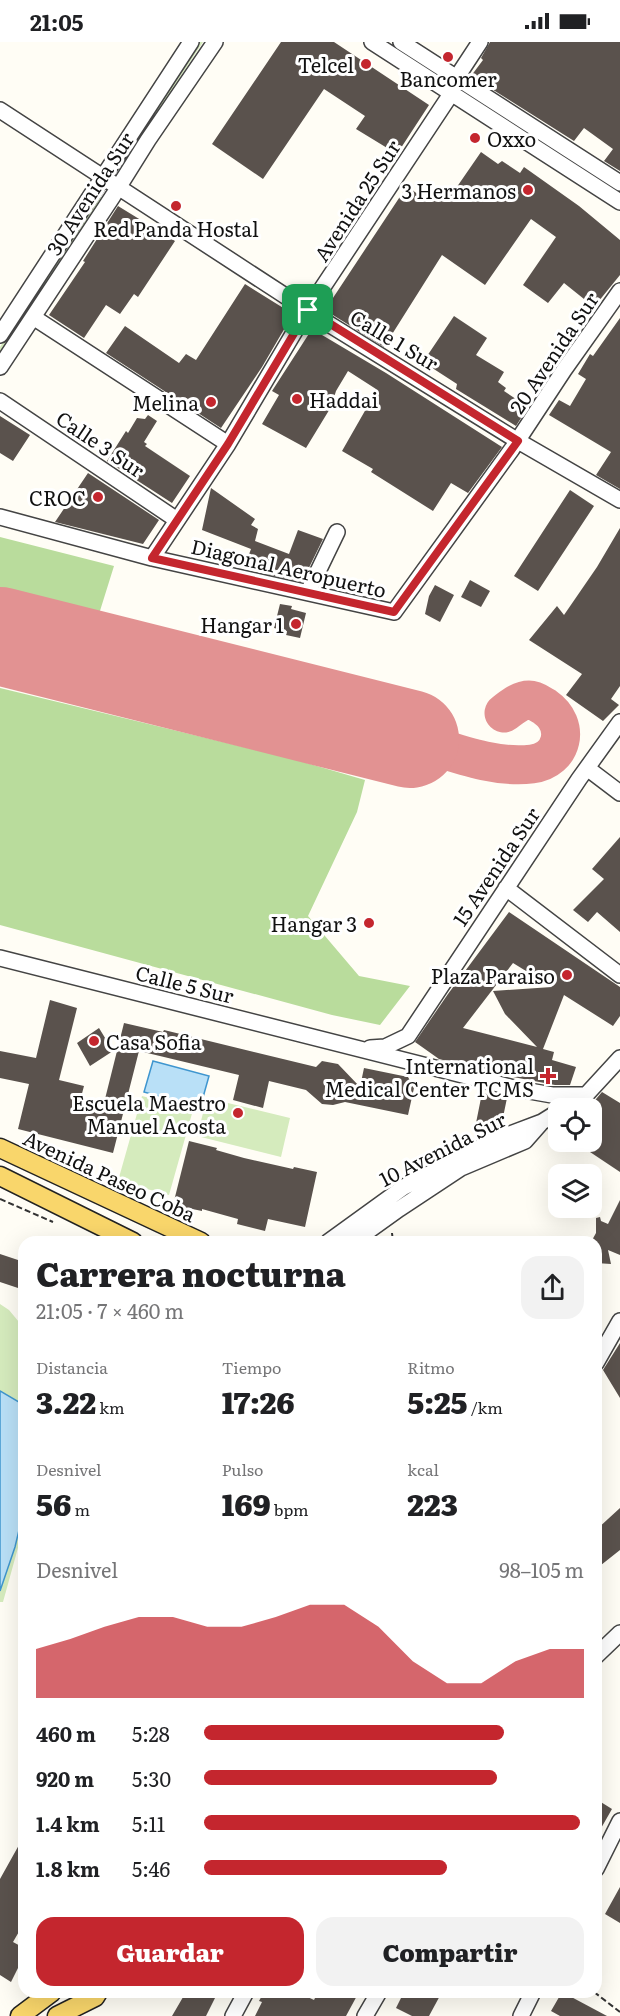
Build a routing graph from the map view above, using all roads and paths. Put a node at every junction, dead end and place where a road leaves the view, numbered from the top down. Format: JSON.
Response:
{"nodes":[{"id":1,"x":191,"y":42,"type":"edge"},
{"id":2,"x":215,"y":42,"type":"edge"},
{"id":3,"x":372,"y":42,"type":"edge"},
{"id":4,"x":401,"y":42,"type":"edge"},
{"id":5,"x":480,"y":42,"type":"edge"},
{"id":6,"x":457,"y":77,"type":"junction"},
{"id":7,"x":451,"y":94,"type":"junction"},
{"id":8,"x":0,"y":110,"type":"edge"},
{"id":9,"x":104,"y":176,"type":"junction"},
{"id":10,"x":620,"y":183,"type":"edge"},
{"id":11,"x":119,"y":187,"type":"junction"},
{"id":12,"x":620,"y":202,"type":"edge"},
{"id":13,"x":620,"y":291,"type":"edge"},
{"id":14,"x":308,"y":310,"type":"junction"},
{"id":15,"x":33,"y":317,"type":"junction"},
{"id":16,"x":0,"y":335,"type":"edge"},
{"id":17,"x":0,"y":367,"type":"edge"},
{"id":18,"x":0,"y":401,"type":"edge"},
{"id":19,"x":518,"y":441,"type":"junction"},
{"id":20,"x":228,"y":444,"type":"junction"},
{"id":21,"x":620,"y":500,"type":"edge"},
{"id":22,"x":0,"y":517,"type":"edge"},
{"id":23,"x":177,"y":520,"type":"junction"},
{"id":24,"x":337,"y":532,"type":"dead end"},
{"id":25,"x":152,"y":558,"type":"junction"},
{"id":26,"x":308,"y":592,"type":"junction"},
{"id":27,"x":394,"y":612,"type":"joint"},
{"id":28,"x":620,"y":722,"type":"edge"},
{"id":29,"x":587,"y":768,"type":"junction"},
{"id":30,"x":620,"y":793,"type":"edge"},
{"id":31,"x":506,"y":888,"type":"junction"},
{"id":32,"x":0,"y":958,"type":"edge"},
{"id":33,"x":620,"y":975,"type":"edge"},
{"id":34,"x":408,"y":1036,"type":"junction"},
{"id":35,"x":361,"y":1048,"type":"junction"},
{"id":36,"x":620,"y":1058,"type":"edge"},
{"id":37,"x":423,"y":1065,"type":"junction"},
{"id":38,"x":518,"y":1089,"type":"junction"},
{"id":39,"x":586,"y":1095,"type":"junction"},
{"id":40,"x":581,"y":1098,"type":"edge"},
{"id":41,"x":548,"y":1118,"type":"edge"},
{"id":42,"x":542,"y":1122,"type":"junction"},
{"id":43,"x":0,"y":1148,"type":"edge"},
{"id":44,"x":0,"y":1176,"type":"edge"},
{"id":45,"x":0,"y":1199,"type":"edge"},
{"id":46,"x":60,"y":1225,"type":"dead end"},
{"id":47,"x":121,"y":1236,"type":"edge"},
{"id":48,"x":188,"y":1236,"type":"edge"},
{"id":49,"x":336,"y":1236,"type":"edge"},
{"id":50,"x":361,"y":1236,"type":"edge"},
{"id":51,"x":620,"y":1321,"type":"edge"},
{"id":52,"x":602,"y":1352,"type":"edge"},
{"id":53,"x":620,"y":1633,"type":"edge"},
{"id":54,"x":602,"y":1650,"type":"edge"},
{"id":55,"x":620,"y":1821,"type":"edge"},
{"id":56,"x":602,"y":1857,"type":"edge"},
{"id":57,"x":44,"y":1998,"type":"edge"},
{"id":58,"x":93,"y":1998,"type":"edge"},
{"id":59,"x":243,"y":1998,"type":"edge"},
{"id":60,"x":375,"y":1998,"type":"edge"},
{"id":61,"x":530,"y":1998,"type":"edge"},
{"id":62,"x":602,"y":1998,"type":"edge"},
{"id":63,"x":620,"y":2012,"type":"edge"},
{"id":64,"x":20,"y":2016,"type":"edge"},
{"id":65,"x":57,"y":2016,"type":"edge"},
{"id":66,"x":233,"y":2016,"type":"edge"},
{"id":67,"x":365,"y":2016,"type":"edge"},
{"id":68,"x":521,"y":2016,"type":"edge"}],
"edges":[{"from":1,"to":9,"type":"street","name":"30 Avenida Sur"},
{"from":2,"to":11,"type":"street","name":"30 Avenida Sur"},
{"from":3,"to":7,"type":"street"},
{"from":4,"to":6,"type":"street"},
{"from":5,"to":6,"type":"street","name":"Avenida 25 Sur"},
{"from":6,"to":7,"type":"street","name":"Avenida 25 Sur"},
{"from":6,"to":10,"type":"street"},
{"from":7,"to":12,"type":"street"},
{"from":7,"to":14,"type":"street","name":"Avenida 25 Sur"},
{"from":8,"to":9,"type":"street","name":"Calle 1 Sur"},
{"from":9,"to":11,"type":"street","name":"Calle 1 Sur"},
{"from":9,"to":16,"type":"street","name":"30 Avenida Sur"},
{"from":11,"to":14,"type":"street","name":"Calle 1 Sur"},
{"from":11,"to":15,"type":"street","name":"30 Avenida Sur"},
{"from":13,"to":19,"type":"street","name":"20 Avenida Sur"},
{"from":14,"to":19,"type":"street","name":"Calle 1 Sur"},
{"from":14,"to":20,"type":"street","name":"Avenida 25 Sur"},
{"from":15,"to":17,"type":"street","name":"30 Avenida Sur"},
{"from":15,"to":20,"type":"street"},
{"from":18,"to":23,"type":"street","name":"Calle 3 Sur"},
{"from":19,"to":21,"type":"street","name":"Calle 1 Sur"},
{"from":19,"to":27,"type":"street","name":"20 Avenida Sur"},
{"from":20,"to":23,"type":"street","name":"Avenida 25 Sur"},
{"from":22,"to":25,"type":"street","name":"Diagonal Aeropuerto"},
{"from":23,"to":25,"type":"street","name":"Avenida 25 Sur"},
{"from":24,"to":26,"type":"street"},
{"from":25,"to":26,"type":"street","name":"Diagonal Aeropuerto"},
{"from":26,"to":27,"type":"street","name":"Diagonal Aeropuerto"},
{"from":28,"to":29,"type":"street","name":"15 Avenida Sur"},
{"from":29,"to":30,"type":"street"},
{"from":29,"to":31,"type":"street","name":"15 Avenida Sur"},
{"from":31,"to":33,"type":"street"},
{"from":31,"to":34,"type":"street","name":"15 Avenida Sur"},
{"from":32,"to":35,"type":"street","name":"Calle 5 Sur"},
{"from":34,"to":35,"type":"street"},
{"from":34,"to":37,"type":"street"},
{"from":35,"to":37,"type":"street","name":"Calle 5 Sur"},
{"from":36,"to":39,"type":"street"},
{"from":37,"to":38,"type":"street","name":"Calle 5 Sur"},
{"from":38,"to":39,"type":"street","name":"Calle 5 Sur"},
{"from":38,"to":42,"type":"street"},
{"from":39,"to":40,"type":"street"},
{"from":41,"to":42,"type":"street"},
{"from":42,"to":49,"type":"street","name":"10 Avenida Sur"},
{"from":42,"to":50,"type":"street","name":"10 Avenida Sur"},
{"from":43,"to":48,"type":"main road","name":"Avenida Paseo Coba"},
{"from":44,"to":47,"type":"main road"},
{"from":45,"to":46,"type":"path"},
{"from":51,"to":52,"type":"street"},
{"from":53,"to":54,"type":"street"},
{"from":55,"to":56,"type":"street"},
{"from":57,"to":64,"type":"main road"},
{"from":58,"to":65,"type":"main road"},
{"from":59,"to":66,"type":"street"},
{"from":60,"to":67,"type":"street"},
{"from":61,"to":68,"type":"street"},
{"from":62,"to":63,"type":"path"}]}
